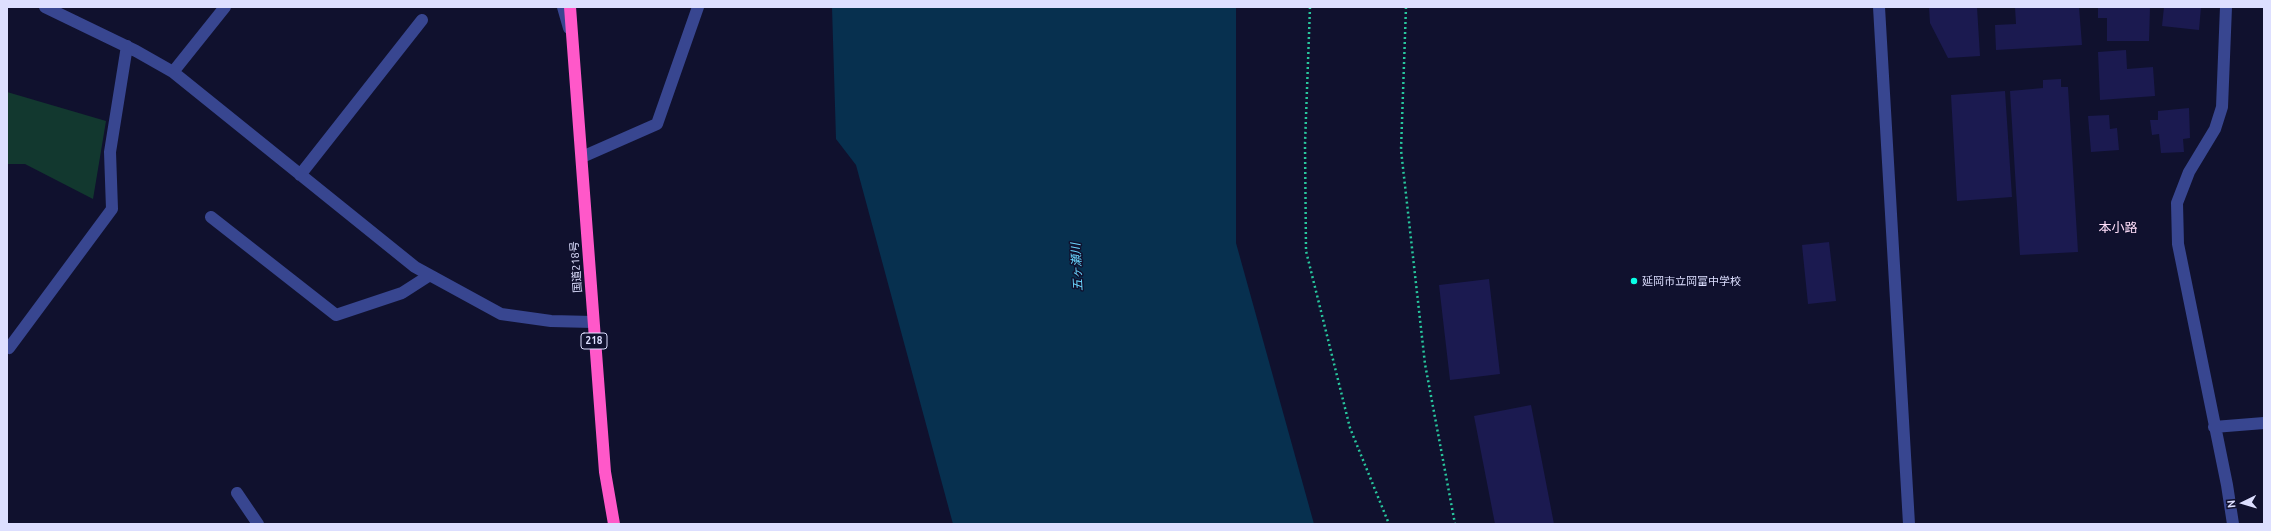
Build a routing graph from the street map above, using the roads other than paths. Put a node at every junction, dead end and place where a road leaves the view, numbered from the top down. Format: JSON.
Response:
{"nodes":[{"id":1,"x":45,"y":7,"type":"edge"},
{"id":2,"x":224,"y":7,"type":"edge"},
{"id":3,"x":563,"y":7,"type":"edge"},
{"id":4,"x":570,"y":7,"type":"edge"},
{"id":5,"x":698,"y":7,"type":"edge"},
{"id":6,"x":1879,"y":7,"type":"edge"},
{"id":7,"x":2226,"y":7,"type":"edge"},
{"id":8,"x":422,"y":20,"type":"dead end"},
{"id":9,"x":574,"y":42,"type":"junction"},
{"id":10,"x":127,"y":46,"type":"junction"},
{"id":11,"x":173,"y":72,"type":"junction"},
{"id":12,"x":582,"y":157,"type":"junction"},
{"id":13,"x":300,"y":175,"type":"junction"},
{"id":14,"x":211,"y":217,"type":"dead end"},
{"id":15,"x":430,"y":275,"type":"junction"},
{"id":16,"x":593,"y":322,"type":"junction"},
{"id":17,"x":7,"y":347,"type":"edge"},
{"id":18,"x":2264,"y":423,"type":"edge"},
{"id":19,"x":2214,"y":427,"type":"junction"},
{"id":20,"x":237,"y":494,"type":"dead end"},
{"id":21,"x":258,"y":524,"type":"edge"},
{"id":22,"x":614,"y":524,"type":"edge"},
{"id":23,"x":1908,"y":524,"type":"edge"},
{"id":24,"x":2233,"y":524,"type":"edge"}],
"edges":[{"from":1,"to":10,"type":"street"},
{"from":2,"to":11,"type":"street"},
{"from":3,"to":9,"type":"street"},
{"from":4,"to":9,"type":"highway","name":"国道218号","number":"218"},
{"from":5,"to":12,"type":"street"},
{"from":6,"to":23,"type":"street"},
{"from":7,"to":19,"type":"street"},
{"from":8,"to":13,"type":"street"},
{"from":9,"to":12,"type":"highway","name":"国道218号","number":"218"},
{"from":10,"to":11,"type":"street"},
{"from":10,"to":17,"type":"street"},
{"from":11,"to":13,"type":"street"},
{"from":12,"to":16,"type":"highway","name":"国道218号","number":"218"},
{"from":13,"to":15,"type":"street"},
{"from":14,"to":15,"type":"street"},
{"from":15,"to":16,"type":"street"},
{"from":16,"to":22,"type":"highway","name":"国道218号","number":"218"},
{"from":18,"to":19,"type":"street"},
{"from":19,"to":24,"type":"street"},
{"from":20,"to":21,"type":"street"}]}
